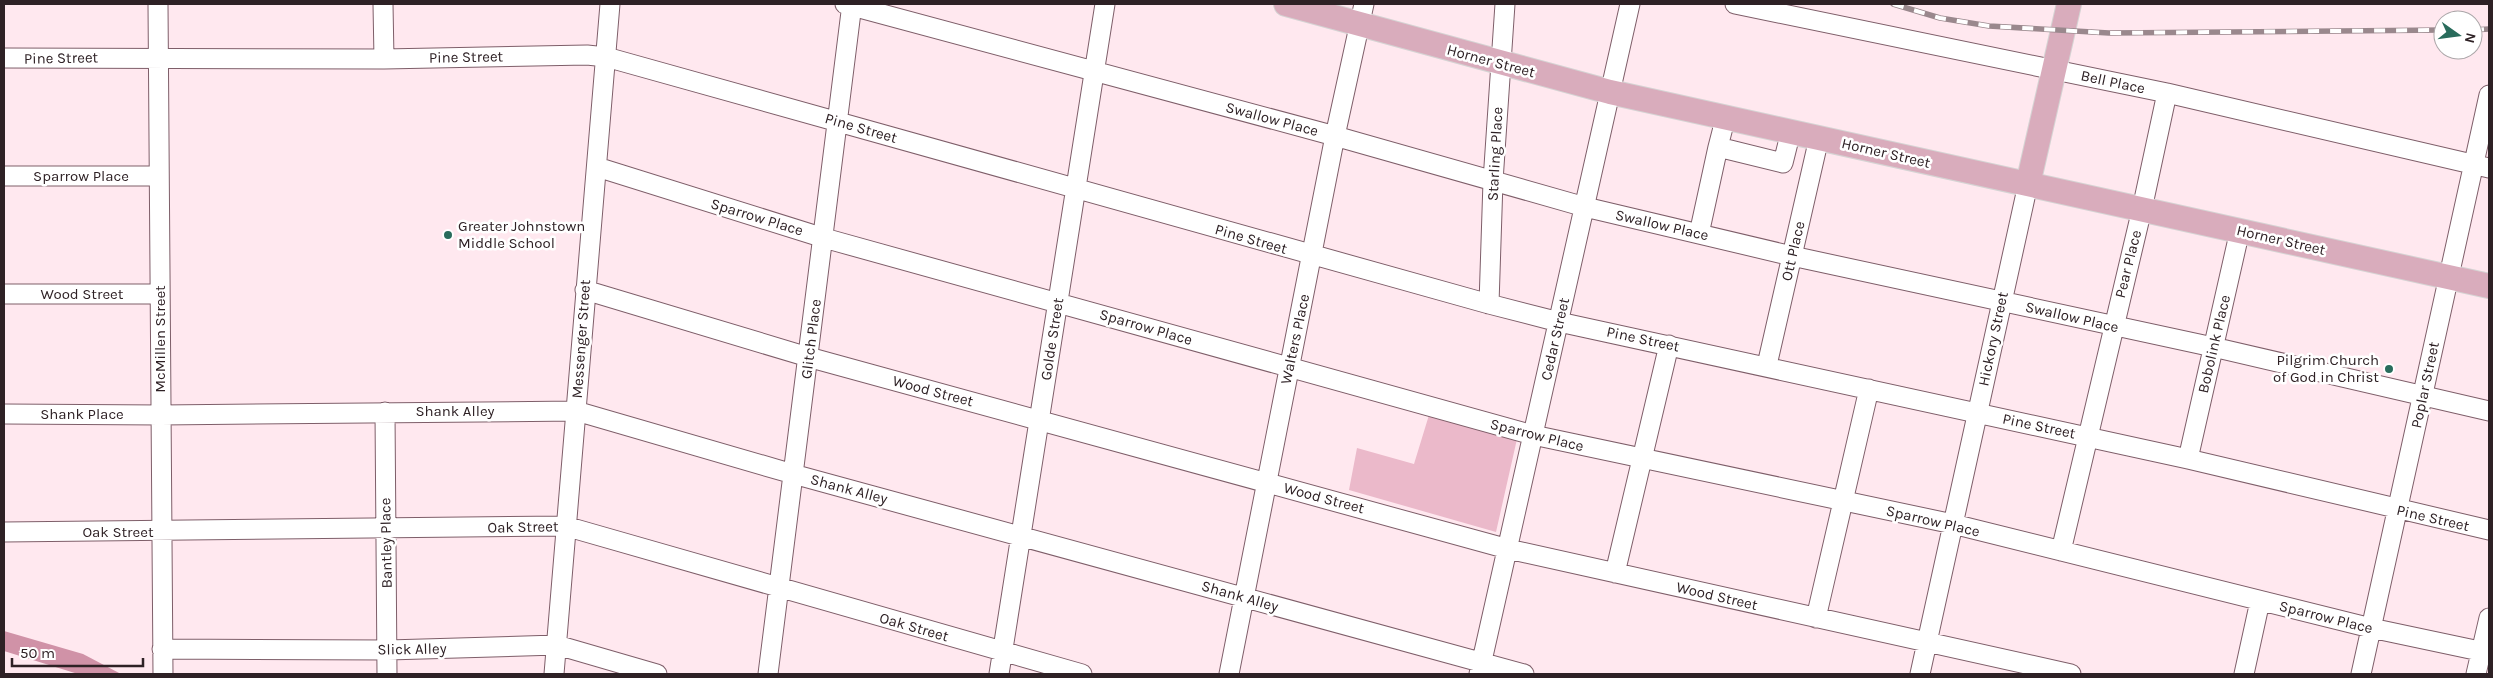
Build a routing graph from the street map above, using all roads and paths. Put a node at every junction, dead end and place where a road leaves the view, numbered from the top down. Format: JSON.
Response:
{"nodes":[{"id":1,"x":158,"y":4,"type":"edge"},
{"id":2,"x":384,"y":4,"type":"edge"},
{"id":3,"x":610,"y":4,"type":"edge"},
{"id":4,"x":849,"y":4,"type":"edge"},
{"id":5,"x":1105,"y":4,"type":"edge"},
{"id":6,"x":1286,"y":4,"type":"edge"},
{"id":7,"x":1505,"y":4,"type":"edge"},
{"id":8,"x":1630,"y":4,"type":"edge"},
{"id":9,"x":1735,"y":4,"type":"edge"},
{"id":10,"x":2069,"y":4,"type":"edge"},
{"id":11,"x":1362,"y":14,"type":"edge"},
{"id":12,"x":158,"y":57,"type":"junction"},
{"id":13,"x":606,"y":57,"type":"junction"},
{"id":14,"x":4,"y":58,"type":"edge"},
{"id":15,"x":384,"y":58,"type":"junction"},
{"id":16,"x":1501,"y":64,"type":"junction"},
{"id":17,"x":2053,"y":69,"type":"junction"},
{"id":18,"x":1094,"y":70,"type":"junction"},
{"id":19,"x":1610,"y":92,"type":"junction"},
{"id":20,"x":2166,"y":93,"type":"junction"},
{"id":21,"x":2489,"y":95,"type":"edge"},
{"id":22,"x":1726,"y":116,"type":"junction"},
{"id":23,"x":838,"y":122,"type":"junction"},
{"id":24,"x":1791,"y":131,"type":"junction"},
{"id":25,"x":1335,"y":136,"type":"junction"},
{"id":26,"x":1819,"y":138,"type":"junction"},
{"id":27,"x":1718,"y":147,"type":"junction"},
{"id":28,"x":597,"y":167,"type":"junction"},
{"id":29,"x":2481,"y":167,"type":"edge"},
{"id":30,"x":4,"y":176,"type":"edge"},
{"id":31,"x":159,"y":176,"type":"junction"},
{"id":32,"x":1493,"y":181,"type":"junction"},
{"id":33,"x":2028,"y":184,"type":"junction"},
{"id":34,"x":1076,"y":188,"type":"junction"},
{"id":35,"x":1584,"y":207,"type":"junction"},
{"id":36,"x":2142,"y":209,"type":"junction"},
{"id":37,"x":2240,"y":230,"type":"junction"},
{"id":38,"x":1699,"y":234,"type":"junction"},
{"id":39,"x":824,"y":238,"type":"junction"},
{"id":40,"x":1312,"y":256,"type":"junction"},
{"id":41,"x":1792,"y":256,"type":"junction"},
{"id":42,"x":2448,"y":278,"type":"junction"},
{"id":43,"x":2489,"y":286,"type":"edge"},
{"id":44,"x":585,"y":290,"type":"junction"},
{"id":45,"x":4,"y":294,"type":"edge"},
{"id":46,"x":160,"y":294,"type":"junction"},
{"id":47,"x":2001,"y":301,"type":"junction"},
{"id":48,"x":1058,"y":302,"type":"junction"},
{"id":49,"x":1489,"y":304,"type":"junction"},
{"id":50,"x":1559,"y":322,"type":"junction"},
{"id":51,"x":2112,"y":327,"type":"junction"},
{"id":52,"x":1669,"y":345,"type":"junction"},
{"id":53,"x":2213,"y":348,"type":"junction"},
{"id":54,"x":808,"y":357,"type":"junction"},
{"id":55,"x":1767,"y":365,"type":"junction"},
{"id":56,"x":1289,"y":368,"type":"junction"},
{"id":57,"x":1869,"y":389,"type":"junction"},
{"id":58,"x":2422,"y":395,"type":"junction"},
{"id":59,"x":576,"y":411,"type":"junction"},
{"id":60,"x":2489,"y":411,"type":"edge"},
{"id":61,"x":385,"y":412,"type":"junction"},
{"id":62,"x":1977,"y":413,"type":"junction"},
{"id":63,"x":4,"y":414,"type":"edge"},
{"id":64,"x":161,"y":415,"type":"junction"},
{"id":65,"x":1039,"y":420,"type":"junction"},
{"id":66,"x":1533,"y":436,"type":"junction"},
{"id":67,"x":2088,"y":437,"type":"junction"},
{"id":68,"x":1643,"y":459,"type":"junction"},
{"id":69,"x":2188,"y":459,"type":"junction"},
{"id":70,"x":793,"y":474,"type":"junction"},
{"id":71,"x":1267,"y":483,"type":"junction"},
{"id":72,"x":1843,"y":501,"type":"junction"},
{"id":73,"x":2398,"y":510,"type":"junction"},
{"id":74,"x":1953,"y":524,"type":"junction"},
{"id":75,"x":565,"y":526,"type":"junction"},
{"id":76,"x":386,"y":530,"type":"junction"},
{"id":77,"x":2489,"y":530,"type":"edge"},
{"id":78,"x":162,"y":531,"type":"junction"},
{"id":79,"x":4,"y":532,"type":"edge"},
{"id":80,"x":1020,"y":535,"type":"junction"},
{"id":81,"x":1508,"y":549,"type":"junction"},
{"id":82,"x":2061,"y":551,"type":"junction"},
{"id":83,"x":1615,"y":573,"type":"junction"},
{"id":84,"x":780,"y":588,"type":"junction"},
{"id":85,"x":1245,"y":597,"type":"junction"},
{"id":86,"x":2260,"y":601,"type":"junction"},
{"id":87,"x":1816,"y":618,"type":"junction"},
{"id":88,"x":2489,"y":618,"type":"edge"},
{"id":89,"x":2371,"y":628,"type":"junction"},
{"id":90,"x":1927,"y":642,"type":"junction"},
{"id":91,"x":558,"y":645,"type":"junction"},
{"id":92,"x":162,"y":649,"type":"junction"},
{"id":93,"x":388,"y":650,"type":"junction"},
{"id":94,"x":1002,"y":652,"type":"junction"},
{"id":95,"x":2485,"y":652,"type":"edge"},
{"id":96,"x":1480,"y":669,"type":"edge"},
{"id":97,"x":163,"y":674,"type":"edge"},
{"id":98,"x":387,"y":674,"type":"edge"},
{"id":99,"x":554,"y":674,"type":"edge"},
{"id":100,"x":657,"y":674,"type":"edge"},
{"id":101,"x":768,"y":674,"type":"edge"},
{"id":102,"x":999,"y":674,"type":"edge"},
{"id":103,"x":1082,"y":674,"type":"edge"},
{"id":104,"x":1229,"y":674,"type":"edge"},
{"id":105,"x":1524,"y":674,"type":"edge"},
{"id":106,"x":1920,"y":674,"type":"edge"},
{"id":107,"x":2071,"y":674,"type":"edge"},
{"id":108,"x":2244,"y":674,"type":"edge"},
{"id":109,"x":2361,"y":674,"type":"edge"},
{"id":110,"x":2476,"y":674,"type":"edge"}],
"edges":[{"from":1,"to":12,"type":"street","name":"McMillen Street"},
{"from":2,"to":15,"type":"street"},
{"from":3,"to":13,"type":"street","name":"Messenger Street"},
{"from":4,"to":18,"type":"street","name":"Swallow Place"},
{"from":4,"to":23,"type":"street","name":"Glitch Place"},
{"from":5,"to":18,"type":"street","name":"Golde Street"},
{"from":6,"to":11,"type":"main road","name":"Horner Street"},
{"from":7,"to":16,"type":"street","name":"Starling Place"},
{"from":8,"to":19,"type":"street","name":"Cedar Street"},
{"from":9,"to":17,"type":"street","name":"Bell Place"},
{"from":10,"to":17,"type":"main road","name":"Hickory Street"},
{"from":11,"to":16,"type":"main road","name":"Horner Street"},
{"from":11,"to":25,"type":"street","name":"Walters Place"},
{"from":12,"to":14,"type":"street","name":"Pine Street"},
{"from":12,"to":15,"type":"street","name":"Pine Street"},
{"from":12,"to":31,"type":"street","name":"McMillen Street"},
{"from":13,"to":15,"type":"street","name":"Pine Street"},
{"from":13,"to":23,"type":"street","name":"Pine Street"},
{"from":13,"to":28,"type":"street","name":"Messenger Street"},
{"from":16,"to":19,"type":"main road","name":"Horner Street"},
{"from":16,"to":32,"type":"street","name":"Starling Place"},
{"from":17,"to":20,"type":"street","name":"Bell Place"},
{"from":17,"to":33,"type":"main road","name":"Hickory Street"},
{"from":18,"to":25,"type":"street","name":"Swallow Place"},
{"from":18,"to":34,"type":"street","name":"Golde Street"},
{"from":19,"to":22,"type":"main road","name":"Horner Street"},
{"from":19,"to":35,"type":"street","name":"Cedar Street"},
{"from":20,"to":29,"type":"street","name":"Bell Place"},
{"from":20,"to":36,"type":"street","name":"Pear Place"},
{"from":21,"to":29,"type":"street","name":"Poplar Street"},
{"from":22,"to":24,"type":"main road","name":"Horner Street"},
{"from":22,"to":27,"type":"street"},
{"from":23,"to":34,"type":"street","name":"Pine Street"},
{"from":23,"to":39,"type":"street","name":"Glitch Place"},
{"from":24,"to":26,"type":"main road","name":"Horner Street"},
{"from":24,"to":27,"type":"street"},
{"from":25,"to":32,"type":"street","name":"Swallow Place"},
{"from":25,"to":40,"type":"street","name":"Walters Place"},
{"from":26,"to":33,"type":"main road","name":"Horner Street"},
{"from":26,"to":41,"type":"street","name":"Ott Place"},
{"from":27,"to":38,"type":"street"},
{"from":28,"to":39,"type":"street","name":"Sparrow Place"},
{"from":28,"to":44,"type":"street","name":"Messenger Street"},
{"from":29,"to":42,"type":"street","name":"Poplar Street"},
{"from":30,"to":31,"type":"street","name":"Sparrow Place"},
{"from":31,"to":46,"type":"street","name":"McMillen Street"},
{"from":32,"to":35,"type":"street","name":"Swallow Place"},
{"from":32,"to":49,"type":"street","name":"Starling Place"},
{"from":33,"to":36,"type":"main road","name":"Horner Street"},
{"from":33,"to":47,"type":"street","name":"Hickory Street"},
{"from":34,"to":40,"type":"street","name":"Pine Street"},
{"from":34,"to":48,"type":"street","name":"Golde Street"},
{"from":35,"to":38,"type":"street","name":"Swallow Place"},
{"from":35,"to":50,"type":"street","name":"Cedar Street"},
{"from":36,"to":37,"type":"main road","name":"Horner Street"},
{"from":36,"to":51,"type":"street","name":"Pear Place"},
{"from":37,"to":42,"type":"main road","name":"Horner Street"},
{"from":37,"to":53,"type":"street","name":"Bobolink Place"},
{"from":38,"to":41,"type":"street","name":"Swallow Place"},
{"from":39,"to":48,"type":"street","name":"Sparrow Place"},
{"from":39,"to":54,"type":"street","name":"Glitch Place"},
{"from":40,"to":49,"type":"street","name":"Pine Street"},
{"from":40,"to":56,"type":"street","name":"Walters Place"},
{"from":41,"to":47,"type":"street","name":"Swallow Place"},
{"from":41,"to":55,"type":"street","name":"Ott Place"},
{"from":42,"to":43,"type":"main road","name":"Horner Street"},
{"from":42,"to":58,"type":"street","name":"Poplar Street"},
{"from":44,"to":54,"type":"street","name":"Wood Street"},
{"from":44,"to":59,"type":"street","name":"Messenger Street"},
{"from":45,"to":46,"type":"street","name":"Wood Street"},
{"from":46,"to":64,"type":"street","name":"McMillen Street"},
{"from":47,"to":51,"type":"street","name":"Swallow Place"},
{"from":47,"to":62,"type":"street","name":"Hickory Street"},
{"from":48,"to":56,"type":"street","name":"Sparrow Place"},
{"from":48,"to":65,"type":"street","name":"Golde Street"},
{"from":49,"to":50,"type":"street","name":"Pine Street"},
{"from":50,"to":52,"type":"street","name":"Pine Street"},
{"from":50,"to":66,"type":"street","name":"Cedar Street"},
{"from":51,"to":53,"type":"street","name":"Swallow Place"},
{"from":51,"to":67,"type":"street","name":"Pear Place"},
{"from":52,"to":55,"type":"street","name":"Pine Street"},
{"from":52,"to":68,"type":"street"},
{"from":53,"to":58,"type":"street","name":"Swallow Place"},
{"from":53,"to":69,"type":"street","name":"Bobolink Place"},
{"from":54,"to":65,"type":"street","name":"Wood Street"},
{"from":54,"to":70,"type":"street","name":"Glitch Place"},
{"from":55,"to":57,"type":"street","name":"Pine Street"},
{"from":56,"to":66,"type":"street","name":"Sparrow Place"},
{"from":56,"to":71,"type":"street","name":"Walters Place"},
{"from":57,"to":62,"type":"street","name":"Pine Street"},
{"from":57,"to":72,"type":"street"},
{"from":58,"to":60,"type":"street","name":"Swallow Place"},
{"from":58,"to":73,"type":"street","name":"Poplar Street"},
{"from":59,"to":61,"type":"street","name":"Shank Alley"},
{"from":59,"to":70,"type":"street","name":"Shank Alley"},
{"from":59,"to":75,"type":"street","name":"Messenger Street"},
{"from":61,"to":64,"type":"street","name":"Shank Alley"},
{"from":61,"to":76,"type":"street","name":"Bantley Place"},
{"from":62,"to":67,"type":"street","name":"Pine Street"},
{"from":62,"to":74,"type":"street","name":"Hickory Street"},
{"from":63,"to":64,"type":"street","name":"Shank Place"},
{"from":64,"to":78,"type":"street","name":"McMillen Street"},
{"from":65,"to":71,"type":"street","name":"Wood Street"},
{"from":65,"to":80,"type":"street","name":"Golde Street"},
{"from":66,"to":68,"type":"street","name":"Sparrow Place"},
{"from":66,"to":81,"type":"street","name":"Cedar Street"},
{"from":67,"to":69,"type":"street","name":"Pine Street"},
{"from":67,"to":82,"type":"street","name":"Pear Place"},
{"from":68,"to":72,"type":"street","name":"Sparrow Place"},
{"from":68,"to":83,"type":"street"},
{"from":69,"to":73,"type":"street","name":"Pine Street"},
{"from":70,"to":80,"type":"street","name":"Shank Alley"},
{"from":70,"to":84,"type":"street","name":"Glitch Place"},
{"from":71,"to":81,"type":"street","name":"Wood Street"},
{"from":71,"to":85,"type":"street","name":"Walters Place"},
{"from":72,"to":74,"type":"street","name":"Sparrow Place"},
{"from":72,"to":87,"type":"street"},
{"from":73,"to":77,"type":"street","name":"Pine Street"},
{"from":73,"to":89,"type":"street","name":"Poplar Street"},
{"from":74,"to":82,"type":"street","name":"Sparrow Place"},
{"from":74,"to":90,"type":"street","name":"Hickory Street"},
{"from":75,"to":76,"type":"street","name":"Oak Street"},
{"from":75,"to":84,"type":"street","name":"Oak Street"},
{"from":75,"to":91,"type":"street","name":"Messenger Street"},
{"from":76,"to":78,"type":"street","name":"Oak Street"},
{"from":76,"to":93,"type":"street","name":"Bantley Place"},
{"from":78,"to":79,"type":"street","name":"Oak Street"},
{"from":78,"to":92,"type":"street","name":"McMillen Street"},
{"from":80,"to":85,"type":"street","name":"Shank Alley"},
{"from":80,"to":94,"type":"street","name":"Golde Street"},
{"from":81,"to":83,"type":"street","name":"Wood Street"},
{"from":81,"to":96,"type":"street","name":"Cedar Street"},
{"from":82,"to":86,"type":"street","name":"Sparrow Place"},
{"from":83,"to":87,"type":"street","name":"Wood Street"},
{"from":84,"to":94,"type":"street","name":"Oak Street"},
{"from":84,"to":101,"type":"street","name":"Glitch Place"},
{"from":85,"to":96,"type":"street","name":"Shank Alley"},
{"from":85,"to":104,"type":"street","name":"Walters Place"},
{"from":86,"to":89,"type":"street","name":"Sparrow Place"},
{"from":86,"to":108,"type":"street"},
{"from":87,"to":90,"type":"street","name":"Wood Street"},
{"from":88,"to":95,"type":"street"},
{"from":89,"to":95,"type":"street","name":"Sparrow Place"},
{"from":89,"to":109,"type":"street","name":"Poplar Street"},
{"from":90,"to":106,"type":"street","name":"Hickory Street"},
{"from":90,"to":107,"type":"street","name":"Wood Street"},
{"from":91,"to":93,"type":"street","name":"Slick Alley"},
{"from":91,"to":99,"type":"street","name":"Messenger Street"},
{"from":91,"to":100,"type":"street","name":"Slick Alley"},
{"from":92,"to":93,"type":"street","name":"Slick Alley"},
{"from":92,"to":97,"type":"street","name":"McMillen Street"},
{"from":93,"to":98,"type":"street","name":"Bantley Place"},
{"from":94,"to":102,"type":"street","name":"Golde Street"},
{"from":94,"to":103,"type":"street","name":"Oak Street"},
{"from":95,"to":110,"type":"street"},
{"from":96,"to":105,"type":"street","name":"Shank Alley"}]}
